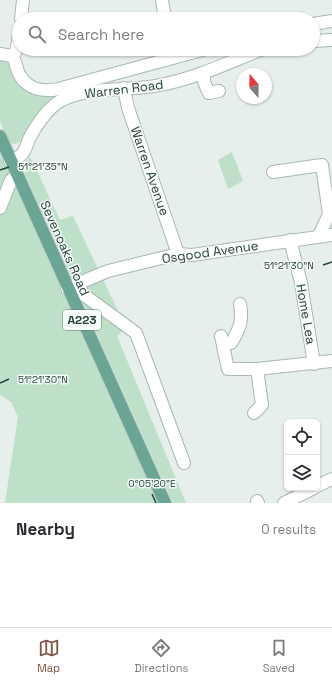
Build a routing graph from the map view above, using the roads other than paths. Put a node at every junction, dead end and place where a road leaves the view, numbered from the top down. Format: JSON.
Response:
{"nodes":[{"id":1,"x":23,"y":0,"type":"edge"},
{"id":2,"x":162,"y":0,"type":"edge"},
{"id":3,"x":22,"y":12,"type":"edge"},
{"id":4,"x":164,"y":12,"type":"edge"},
{"id":5,"x":332,"y":21,"type":"edge"},
{"id":6,"x":320,"y":23,"type":"edge"},
{"id":7,"x":332,"y":40,"type":"edge"},
{"id":8,"x":320,"y":41,"type":"edge"},
{"id":9,"x":6,"y":55,"type":"edge"},
{"id":10,"x":162,"y":56,"type":"edge"},
{"id":11,"x":246,"y":56,"type":"edge"},
{"id":12,"x":204,"y":73,"type":"junction"},
{"id":13,"x":124,"y":88,"type":"junction"},
{"id":14,"x":219,"y":91,"type":"dead end"},
{"id":15,"x":0,"y":136,"type":"edge"},
{"id":16,"x":10,"y":161,"type":"junction"},
{"id":17,"x":327,"y":164,"type":"edge"},
{"id":18,"x":273,"y":172,"type":"dead end"},
{"id":19,"x":16,"y":174,"type":"junction"},
{"id":20,"x":0,"y":208,"type":"edge"},
{"id":21,"x":332,"y":234,"type":"edge"},
{"id":22,"x":320,"y":236,"type":"junction"},
{"id":23,"x":290,"y":240,"type":"junction"},
{"id":24,"x":178,"y":254,"type":"junction"},
{"id":25,"x":72,"y":286,"type":"junction"},
{"id":26,"x":240,"y":304,"type":"dead end"},
{"id":27,"x":332,"y":361,"type":"edge"},
{"id":28,"x":314,"y":364,"type":"junction"},
{"id":29,"x":257,"y":369,"type":"junction"},
{"id":30,"x":263,"y":408,"type":"dead end"},
{"id":31,"x":184,"y":463,"type":"dead end"},
{"id":32,"x":332,"y":479,"type":"edge"},
{"id":33,"x":320,"y":485,"type":"edge"},
{"id":34,"x":308,"y":491,"type":"edge"},
{"id":35,"x":165,"y":503,"type":"edge"},
{"id":36,"x":284,"y":503,"type":"edge"}],
"edges":[{"from":1,"to":3,"type":"street"},
{"from":2,"to":4,"type":"street"},
{"from":5,"to":6,"type":"street"},
{"from":7,"to":8,"type":"street"},
{"from":9,"to":10,"type":"street","name":"Warren Road"},
{"from":11,"to":12,"type":"street","name":"Warren Road"},
{"from":12,"to":13,"type":"street","name":"Warren Road"},
{"from":12,"to":14,"type":"street"},
{"from":13,"to":16,"type":"street","name":"Warren Road"},
{"from":13,"to":24,"type":"street","name":"Warren Avenue"},
{"from":15,"to":16,"type":"main road","name":"Sevenoaks Road","number":"A223"},
{"from":16,"to":19,"type":"main road","name":"Sevenoaks Road","number":"A223"},
{"from":17,"to":18,"type":"street"},
{"from":17,"to":22,"type":"street"},
{"from":19,"to":20,"type":"street"},
{"from":19,"to":25,"type":"main road","name":"Sevenoaks Road","number":"A223"},
{"from":21,"to":22,"type":"street","name":"Osgood Avenue"},
{"from":22,"to":23,"type":"street","name":"Osgood Avenue"},
{"from":23,"to":24,"type":"street","name":"Osgood Avenue"},
{"from":23,"to":28,"type":"street","name":"Home Lea"},
{"from":24,"to":25,"type":"street","name":"Osgood Avenue"},
{"from":25,"to":31,"type":"street"},
{"from":25,"to":35,"type":"main road","name":"Sevenoaks Road","number":"A223"},
{"from":26,"to":29,"type":"street"},
{"from":27,"to":28,"type":"street"},
{"from":28,"to":29,"type":"street"},
{"from":29,"to":30,"type":"street"},
{"from":32,"to":33,"type":"street"},
{"from":34,"to":36,"type":"street"}]}
